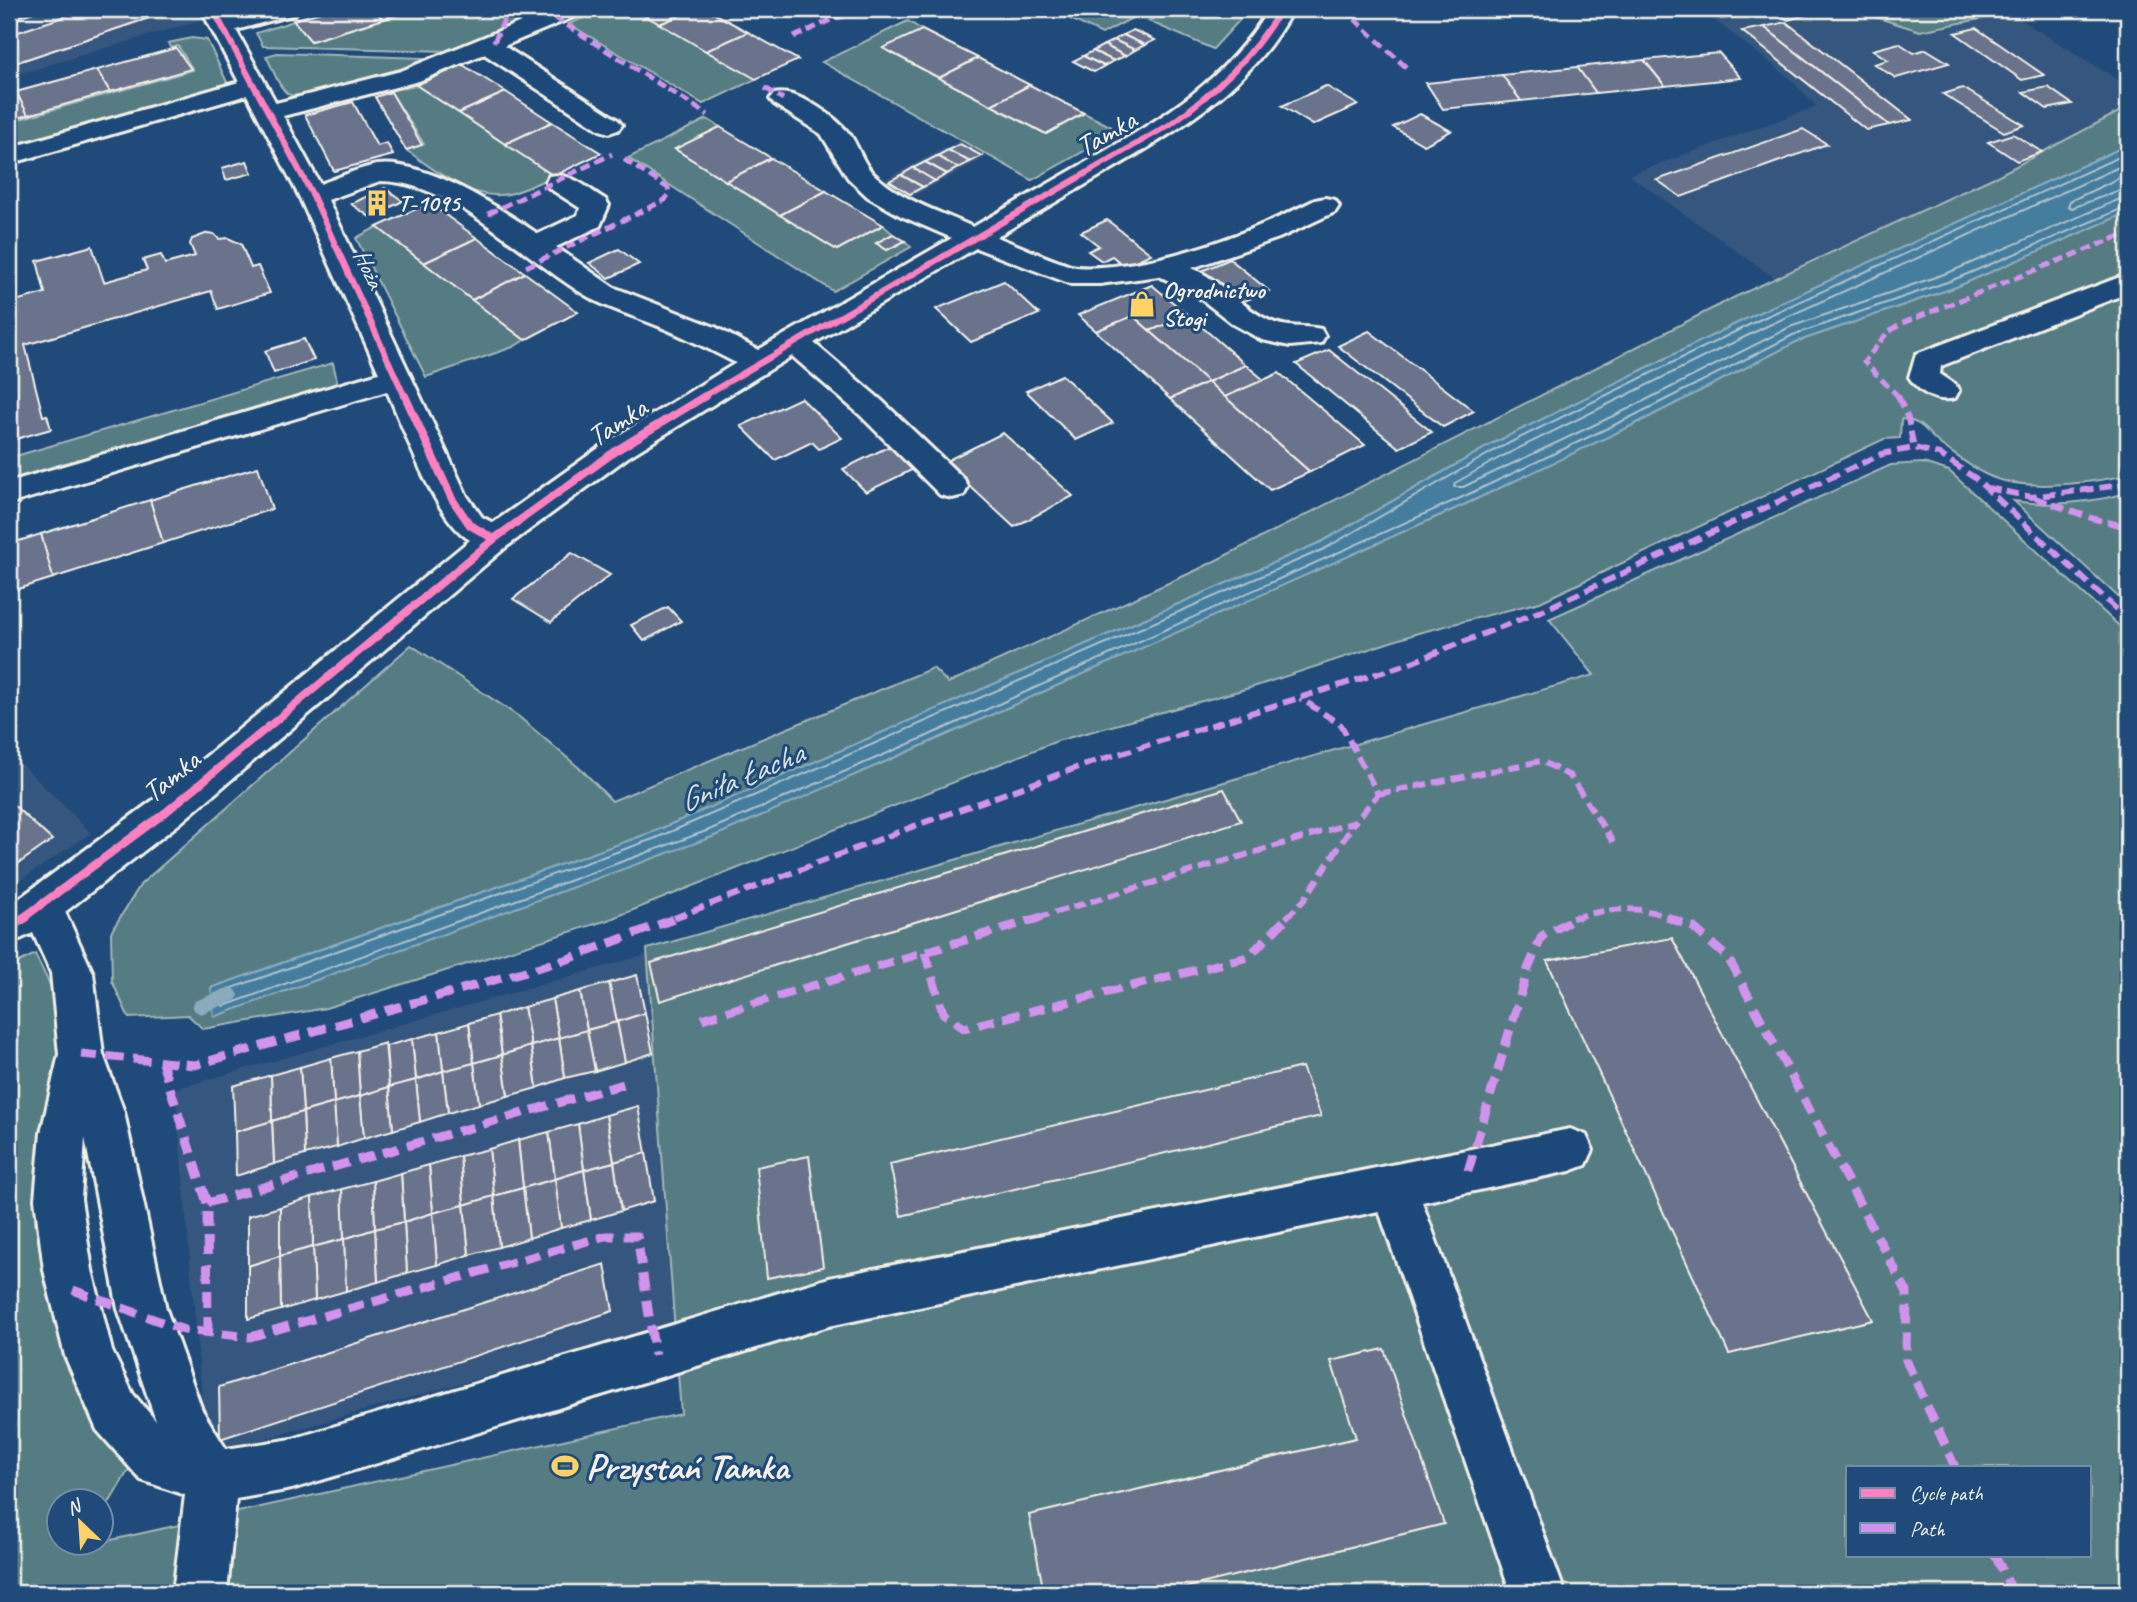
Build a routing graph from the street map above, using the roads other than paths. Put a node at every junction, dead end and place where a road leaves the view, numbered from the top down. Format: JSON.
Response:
{"nodes":[{"id":1,"x":287,"y":9,"type":"edge"},
{"id":2,"x":573,"y":9,"type":"edge"},
{"id":3,"x":1281,"y":9,"type":"edge"},
{"id":4,"x":219,"y":17,"type":"edge"},
{"id":5,"x":486,"y":45,"type":"junction"},
{"id":6,"x":255,"y":85,"type":"junction"},
{"id":7,"x":783,"y":100,"type":"dead end"},
{"id":8,"x":270,"y":112,"type":"junction"},
{"id":9,"x":610,"y":125,"type":"dead end"},
{"id":10,"x":9,"y":156,"type":"edge"},
{"id":11,"x":559,"y":182,"type":"dead end"},
{"id":12,"x":313,"y":196,"type":"junction"},
{"id":13,"x":1325,"y":206,"type":"dead end"},
{"id":14,"x":975,"y":239,"type":"junction"},
{"id":15,"x":536,"y":246,"type":"junction"},
{"id":16,"x":1161,"y":267,"type":"junction"},
{"id":17,"x":2128,"y":283,"type":"edge"},
{"id":18,"x":1310,"y":336,"type":"dead end"},
{"id":19,"x":794,"y":342,"type":"junction"},
{"id":20,"x":759,"y":362,"type":"junction"},
{"id":21,"x":396,"y":378,"type":"junction"},
{"id":22,"x":1944,"y":391,"type":"dead end"},
{"id":23,"x":952,"y":487,"type":"dead end"},
{"id":24,"x":9,"y":493,"type":"edge"},
{"id":25,"x":494,"y":539,"type":"junction"},
{"id":26,"x":25,"y":917,"type":"edge"},
{"id":27,"x":81,"y":1054,"type":"junction"},
{"id":28,"x":1570,"y":1150,"type":"dead end"},
{"id":29,"x":1392,"y":1186,"type":"junction"},
{"id":30,"x":213,"y":1477,"type":"junction"},
{"id":31,"x":200,"y":1593,"type":"edge"},
{"id":32,"x":1538,"y":1593,"type":"edge"}],
"edges":[{"from":1,"to":4,"type":"street"},
{"from":2,"to":5,"type":"street"},
{"from":3,"to":14,"type":"street","name":"Tamka"},
{"from":4,"to":6,"type":"street","name":"Hoża"},
{"from":5,"to":8,"type":"street"},
{"from":5,"to":9,"type":"street"},
{"from":6,"to":8,"type":"street","name":"Hoża"},
{"from":6,"to":10,"type":"street"},
{"from":7,"to":14,"type":"street"},
{"from":8,"to":12,"type":"street","name":"Hoża"},
{"from":11,"to":15,"type":"street"},
{"from":12,"to":15,"type":"street"},
{"from":12,"to":21,"type":"street","name":"Hoża"},
{"from":13,"to":16,"type":"street"},
{"from":14,"to":16,"type":"street"},
{"from":14,"to":19,"type":"street","name":"Tamka"},
{"from":15,"to":20,"type":"street"},
{"from":16,"to":18,"type":"street"},
{"from":17,"to":22,"type":"street"},
{"from":19,"to":20,"type":"street","name":"Tamka"},
{"from":19,"to":23,"type":"street"},
{"from":20,"to":25,"type":"street","name":"Tamka"},
{"from":21,"to":24,"type":"street"},
{"from":21,"to":25,"type":"street","name":"Hoża"},
{"from":25,"to":26,"type":"street","name":"Tamka"},
{"from":26,"to":27,"type":"street"},
{"from":27,"to":30,"type":"street"},
{"from":27,"to":30,"type":"street"},
{"from":28,"to":29,"type":"street"},
{"from":29,"to":30,"type":"street"},
{"from":29,"to":32,"type":"street"},
{"from":30,"to":31,"type":"street"}]}
